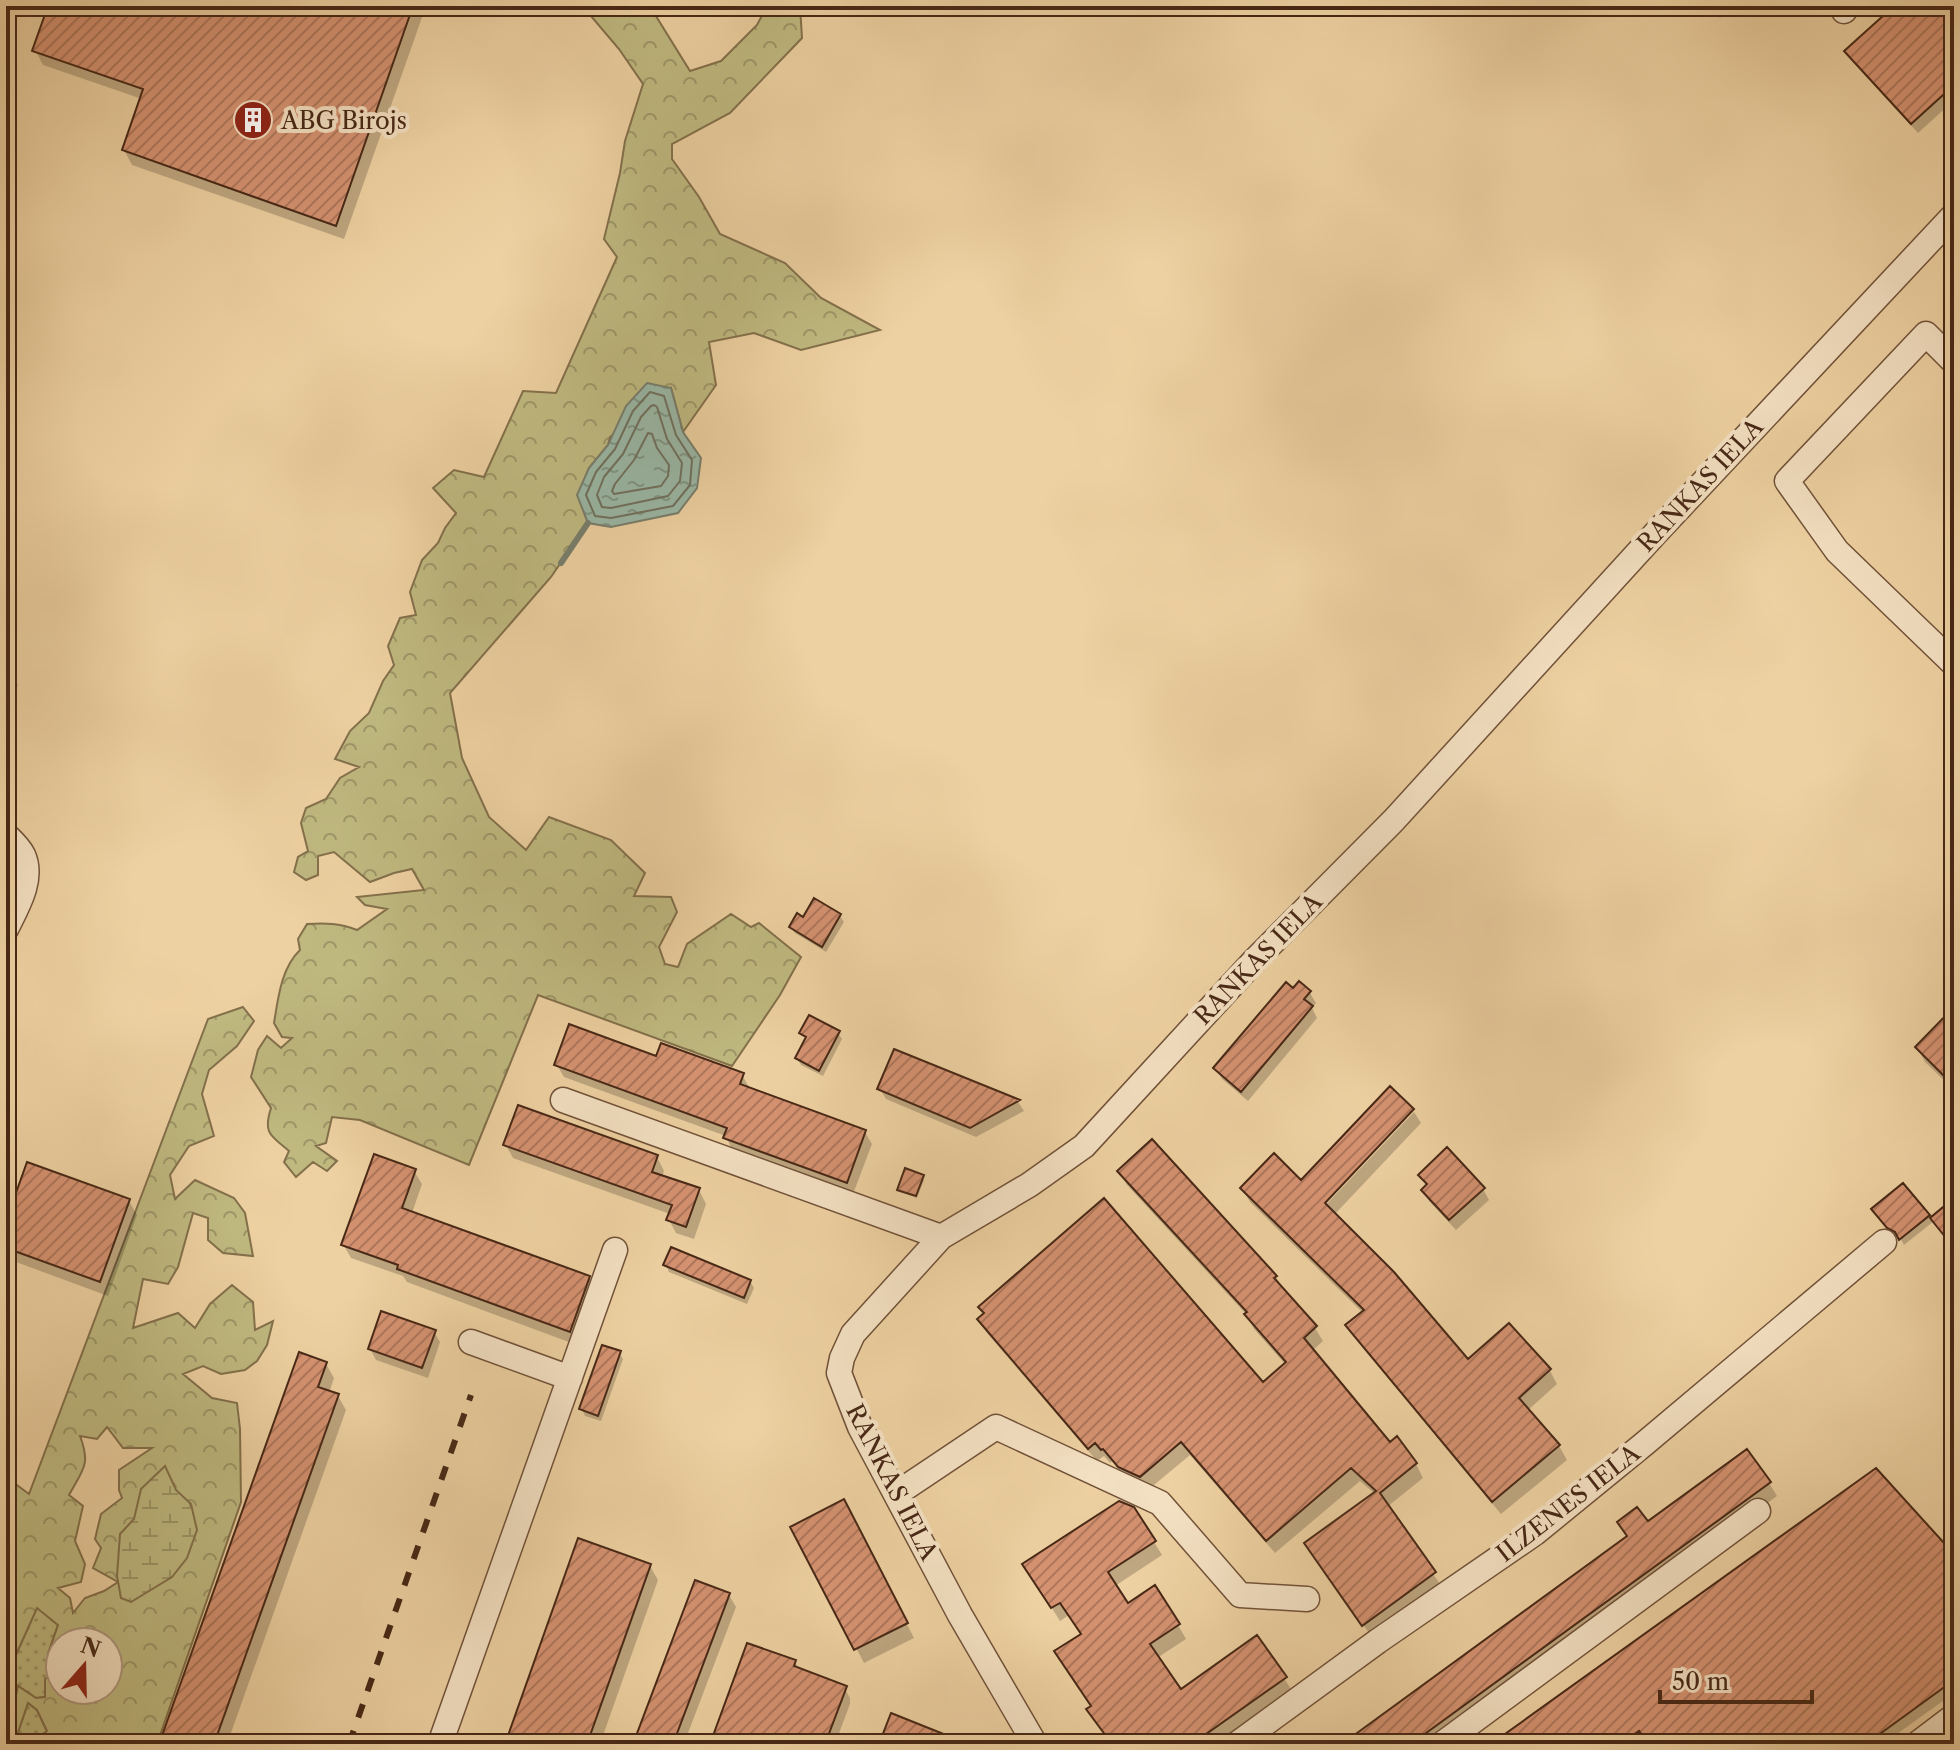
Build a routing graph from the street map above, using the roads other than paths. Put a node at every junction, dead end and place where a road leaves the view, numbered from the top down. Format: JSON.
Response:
{"nodes":[{"id":1,"x":1841,"y":6,"type":"edge"},
{"id":2,"x":1848,"y":6,"type":"edge"},
{"id":3,"x":1954,"y":215,"type":"edge"},
{"id":4,"x":1954,"y":362,"type":"edge"},
{"id":5,"x":1954,"y":664,"type":"edge"},
{"id":6,"x":6,"y":835,"type":"edge"},
{"id":7,"x":6,"y":929,"type":"edge"},
{"id":8,"x":563,"y":1100,"type":"dead end"},
{"id":9,"x":941,"y":1237,"type":"junction"},
{"id":10,"x":1884,"y":1242,"type":"dead end"},
{"id":11,"x":615,"y":1250,"type":"dead end"},
{"id":12,"x":471,"y":1342,"type":"dead end"},
{"id":13,"x":570,"y":1378,"type":"junction"},
{"id":14,"x":896,"y":1494,"type":"junction"},
{"id":15,"x":1758,"y":1511,"type":"dead end"},
{"id":16,"x":1307,"y":1599,"type":"dead end"},
{"id":17,"x":1954,"y":1716,"type":"edge"},
{"id":18,"x":440,"y":1744,"type":"edge"},
{"id":19,"x":1035,"y":1744,"type":"edge"},
{"id":20,"x":1237,"y":1744,"type":"edge"},
{"id":21,"x":1442,"y":1744,"type":"edge"},
{"id":22,"x":1917,"y":1744,"type":"edge"}],
"edges":[{"from":1,"to":2,"type":"street"},
{"from":3,"to":9,"type":"street","name":"RANKAS IELA"},
{"from":4,"to":5,"type":"street"},
{"from":6,"to":7,"type":"street"},
{"from":8,"to":9,"type":"street"},
{"from":9,"to":14,"type":"street","name":"RANKAS IELA"},
{"from":10,"to":20,"type":"street","name":"ILZENES IELA"},
{"from":11,"to":13,"type":"street"},
{"from":12,"to":13,"type":"street"},
{"from":13,"to":18,"type":"street"},
{"from":14,"to":16,"type":"street"},
{"from":14,"to":19,"type":"street","name":"RANKAS IELA"},
{"from":15,"to":21,"type":"street"},
{"from":17,"to":22,"type":"street"}]}
